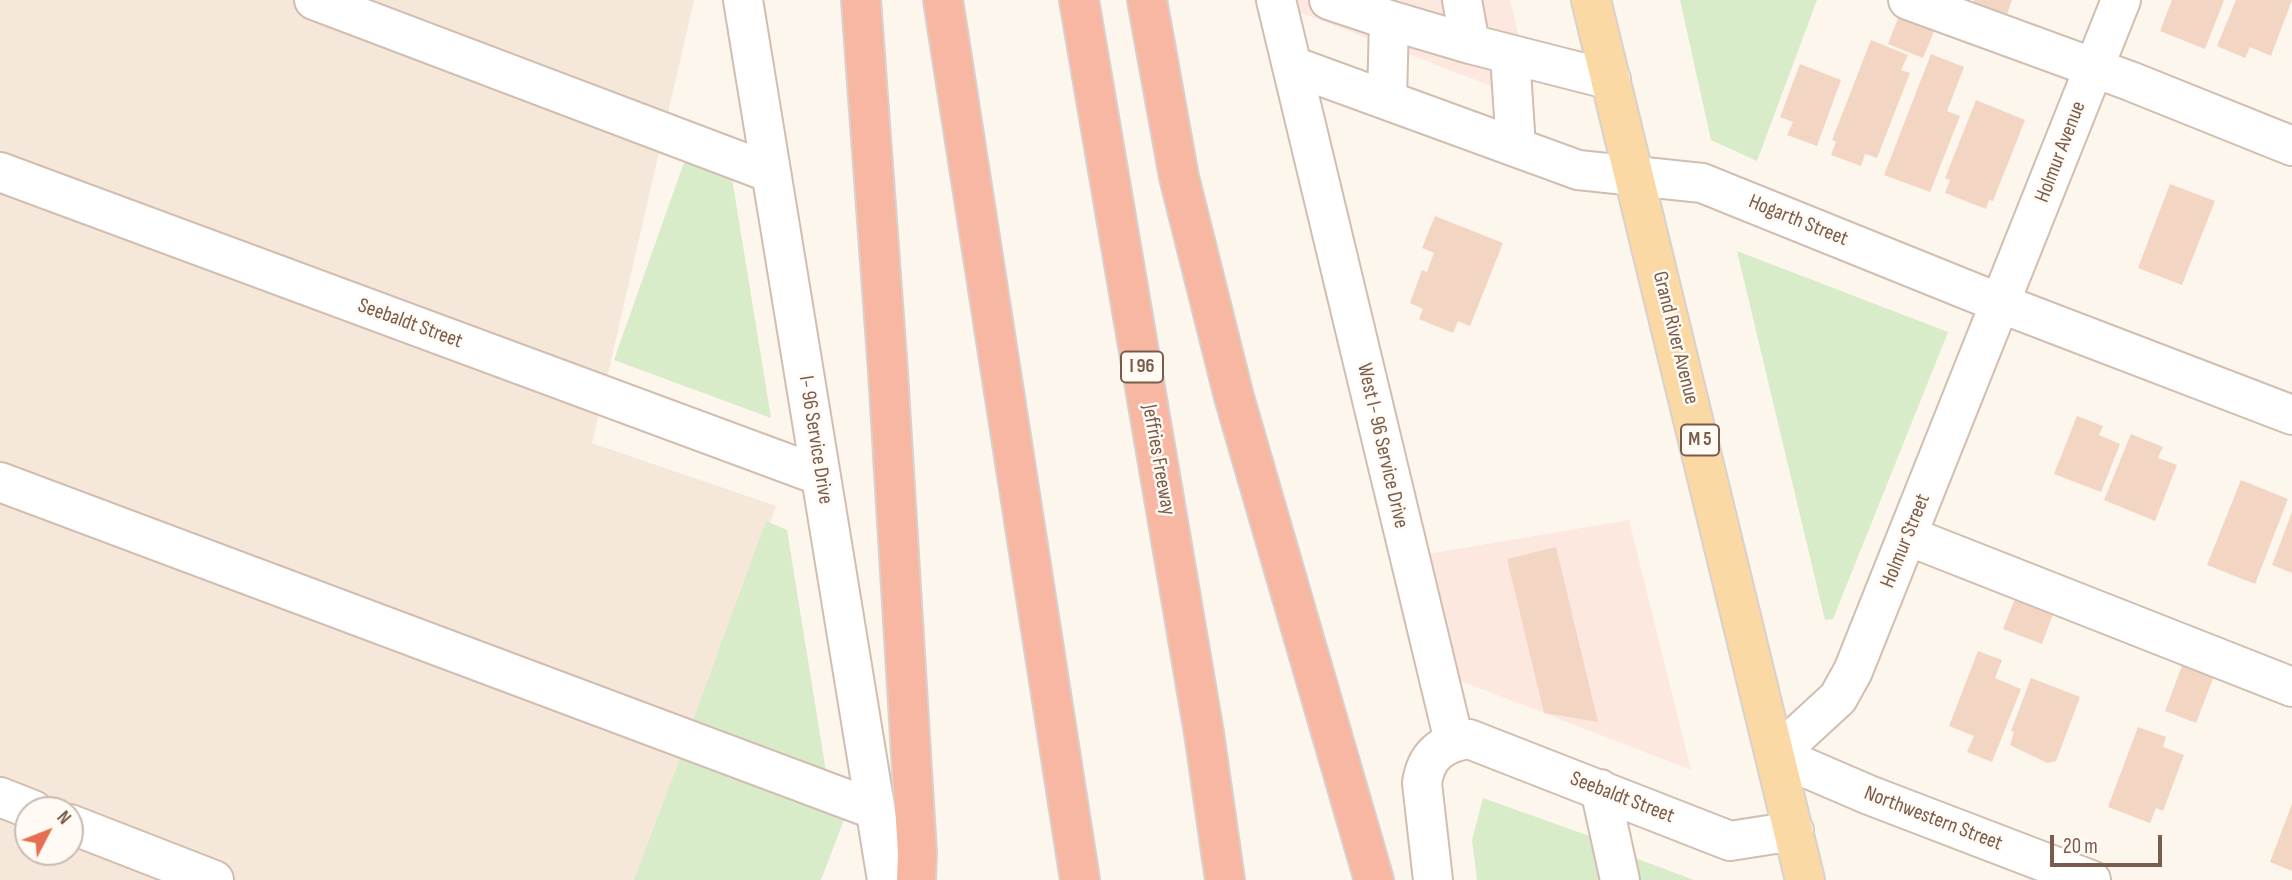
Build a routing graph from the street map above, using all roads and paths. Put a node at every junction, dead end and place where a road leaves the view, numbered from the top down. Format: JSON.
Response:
{"nodes":[{"id":1,"x":314,"y":0,"type":"edge"},
{"id":2,"x":743,"y":0,"type":"edge"},
{"id":3,"x":861,"y":0,"type":"edge"},
{"id":4,"x":943,"y":0,"type":"edge"},
{"id":5,"x":1079,"y":0,"type":"edge"},
{"id":6,"x":1147,"y":0,"type":"edge"},
{"id":7,"x":1276,"y":0,"type":"edge"},
{"id":8,"x":1329,"y":0,"type":"edge"},
{"id":9,"x":1462,"y":0,"type":"edge"},
{"id":10,"x":1591,"y":0,"type":"edge"},
{"id":11,"x":1908,"y":0,"type":"edge"},
{"id":12,"x":2121,"y":0,"type":"edge"},
{"id":13,"x":1389,"y":20,"type":"junction"},
{"id":14,"x":1471,"y":44,"type":"junction"},
{"id":15,"x":1510,"y":56,"type":"junction"},
{"id":16,"x":1293,"y":66,"type":"junction"},
{"id":17,"x":2093,"y":69,"type":"junction"},
{"id":18,"x":1611,"y":80,"type":"junction"},
{"id":19,"x":1387,"y":100,"type":"junction"},
{"id":20,"x":2292,"y":146,"type":"edge"},
{"id":21,"x":1516,"y":147,"type":"junction"},
{"id":22,"x":0,"y":172,"type":"edge"},
{"id":23,"x":771,"y":173,"type":"junction"},
{"id":24,"x":1636,"y":175,"type":"junction"},
{"id":25,"x":2002,"y":304,"type":"junction"},
{"id":26,"x":2292,"y":415,"type":"edge"},
{"id":27,"x":821,"y":476,"type":"junction"},
{"id":28,"x":0,"y":482,"type":"edge"},
{"id":29,"x":1908,"y":536,"type":"junction"},
{"id":30,"x":2292,"y":687,"type":"edge"},
{"id":31,"x":1454,"y":741,"type":"junction"},
{"id":32,"x":1776,"y":755,"type":"junction"},
{"id":33,"x":1600,"y":789,"type":"junction"},
{"id":34,"x":876,"y":824,"type":"junction"},
{"id":35,"x":84,"y":829,"type":"edge"},
{"id":36,"x":1794,"y":831,"type":"junction"},
{"id":37,"x":214,"y":880,"type":"edge"},
{"id":38,"x":861,"y":880,"type":"edge"},
{"id":39,"x":887,"y":880,"type":"edge"},
{"id":40,"x":916,"y":880,"type":"edge"},
{"id":41,"x":1080,"y":880,"type":"edge"},
{"id":42,"x":1225,"y":880,"type":"edge"},
{"id":43,"x":1374,"y":880,"type":"edge"},
{"id":44,"x":1433,"y":880,"type":"edge"},
{"id":45,"x":1620,"y":880,"type":"edge"},
{"id":46,"x":1805,"y":880,"type":"edge"},
{"id":47,"x":2091,"y":880,"type":"edge"}],
"edges":[{"from":1,"to":23,"type":"street"},
{"from":2,"to":23,"type":"street","name":"I- 96 Service Drive"},
{"from":3,"to":40,"type":"highway"},
{"from":4,"to":41,"type":"highway"},
{"from":5,"to":42,"type":"highway","name":"Jeffries Freeway","number":"I 96"},
{"from":6,"to":43,"type":"highway"},
{"from":7,"to":16,"type":"street","name":"West I- 96 Service Drive"},
{"from":8,"to":13,"type":"street"},
{"from":9,"to":14,"type":"street"},
{"from":10,"to":18,"type":"main road","name":"Grand River Avenue","number":"M 5"},
{"from":11,"to":17,"type":"street"},
{"from":12,"to":17,"type":"street","name":"Holmur Avenue"},
{"from":13,"to":14,"type":"street"},
{"from":13,"to":19,"type":"street"},
{"from":14,"to":15,"type":"street"},
{"from":15,"to":18,"type":"street"},
{"from":15,"to":21,"type":"street"},
{"from":16,"to":19,"type":"street","name":"Hogarth Street"},
{"from":16,"to":31,"type":"street","name":"West I- 96 Service Drive"},
{"from":17,"to":20,"type":"street"},
{"from":17,"to":25,"type":"street","name":"Holmur Avenue"},
{"from":18,"to":24,"type":"main road","name":"Grand River Avenue","number":"M 5"},
{"from":19,"to":21,"type":"street","name":"Hogarth Street"},
{"from":21,"to":24,"type":"street","name":"Hogarth Street"},
{"from":22,"to":27,"type":"street","name":"Seebaldt Street"},
{"from":23,"to":27,"type":"street","name":"I- 96 Service Drive"},
{"from":24,"to":25,"type":"street","name":"Hogarth Street"},
{"from":24,"to":32,"type":"main road","name":"Grand River Avenue","number":"M 5"},
{"from":25,"to":26,"type":"street","name":"Hogarth Street"},
{"from":25,"to":29,"type":"street","name":"Holmur Street"},
{"from":27,"to":34,"type":"street","name":"I- 96 Service Drive"},
{"from":28,"to":34,"type":"street"},
{"from":29,"to":30,"type":"street"},
{"from":29,"to":32,"type":"street","name":"Holmur Street"},
{"from":31,"to":33,"type":"street","name":"Seebaldt Street"},
{"from":31,"to":44,"type":"street"},
{"from":32,"to":36,"type":"main road","name":"Grand River Avenue","number":"M 5"},
{"from":32,"to":47,"type":"street","name":"Northwestern Street"},
{"from":33,"to":36,"type":"street","name":"Seebaldt Street"},
{"from":33,"to":45,"type":"street"},
{"from":34,"to":38,"type":"street"},
{"from":34,"to":39,"type":"street","name":"I- 96 Service Drive"},
{"from":35,"to":37,"type":"street"},
{"from":36,"to":46,"type":"main road","name":"Grand River Avenue","number":"M 5"}]}
